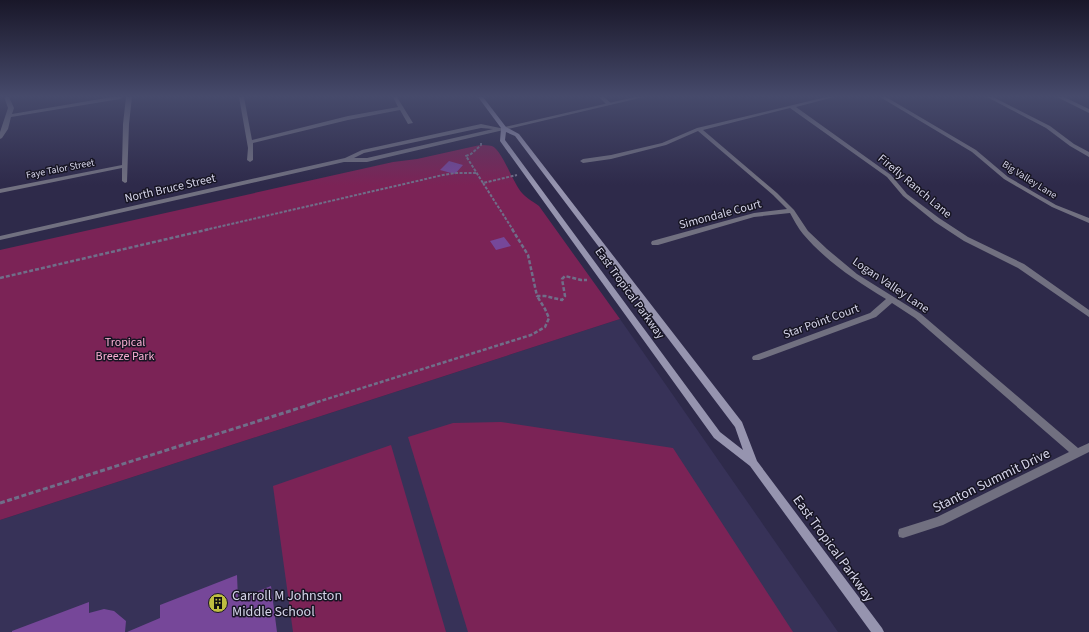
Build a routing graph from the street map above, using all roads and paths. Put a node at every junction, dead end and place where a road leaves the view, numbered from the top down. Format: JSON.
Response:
{"nodes":[{"id":1,"x":5,"y":126,"type":"edge"},
{"id":2,"x":127,"y":126,"type":"edge"},
{"id":3,"x":247,"y":126,"type":"edge"},
{"id":4,"x":311,"y":126,"type":"edge"},
{"id":5,"x":511,"y":126,"type":"edge"},
{"id":6,"x":710,"y":126,"type":"edge"},
{"id":7,"x":820,"y":126,"type":"edge"},
{"id":8,"x":933,"y":126,"type":"edge"},
{"id":9,"x":1047,"y":126,"type":"edge"},
{"id":10,"x":504,"y":128,"type":"junction"},
{"id":11,"x":699,"y":129,"type":"junction"},
{"id":12,"x":0,"y":137,"type":"edge"},
{"id":13,"x":250,"y":142,"type":"junction"},
{"id":14,"x":481,"y":143,"type":"dead end"},
{"id":15,"x":1089,"y":155,"type":"edge"},
{"id":16,"x":250,"y":160,"type":"dead end"},
{"id":17,"x":583,"y":161,"type":"dead end"},
{"id":18,"x":125,"y":166,"type":"junction"},
{"id":19,"x":526,"y":172,"type":"junction"},
{"id":20,"x":477,"y":173,"type":"junction"},
{"id":21,"x":125,"y":181,"type":"dead end"},
{"id":22,"x":483,"y":183,"type":"junction"},
{"id":23,"x":0,"y":191,"type":"edge"},
{"id":24,"x":792,"y":211,"type":"junction"},
{"id":25,"x":1089,"y":221,"type":"edge"},
{"id":26,"x":0,"y":238,"type":"edge"},
{"id":27,"x":656,"y":243,"type":"dead end"},
{"id":28,"x":0,"y":278,"type":"edge"},
{"id":29,"x":587,"y":280,"type":"dead end"},
{"id":30,"x":537,"y":296,"type":"junction"},
{"id":31,"x":891,"y":299,"type":"junction"},
{"id":32,"x":1089,"y":314,"type":"edge"},
{"id":33,"x":756,"y":358,"type":"dead end"},
{"id":34,"x":1089,"y":447,"type":"edge"},
{"id":35,"x":1077,"y":453,"type":"junction"},
{"id":36,"x":753,"y":463,"type":"junction"},
{"id":37,"x":0,"y":503,"type":"edge"},
{"id":38,"x":903,"y":533,"type":"dead end"},
{"id":39,"x":878,"y":632,"type":"edge"}],
"edges":[{"from":1,"to":12,"type":"street"},
{"from":2,"to":18,"type":"street"},
{"from":3,"to":13,"type":"street"},
{"from":4,"to":13,"type":"street"},
{"from":5,"to":10,"type":"street","name":"North Bruce Street"},
{"from":6,"to":11,"type":"street"},
{"from":7,"to":32,"type":"street","name":"Firefly Ranch Lane"},
{"from":8,"to":25,"type":"street","name":"Big Valley Lane"},
{"from":9,"to":15,"type":"street"},
{"from":10,"to":19,"type":"main road","name":"East Tropical Parkway"},
{"from":10,"to":26,"type":"street","name":"North Bruce Street"},
{"from":10,"to":36,"type":"main road","name":"East Tropical Parkway"},
{"from":11,"to":17,"type":"street"},
{"from":11,"to":24,"type":"street","name":"Logan Valley Lane"},
{"from":13,"to":16,"type":"street"},
{"from":14,"to":20,"type":"path"},
{"from":18,"to":21,"type":"street"},
{"from":18,"to":23,"type":"street","name":"Faye Talor Street"},
{"from":19,"to":22,"type":"path"},
{"from":19,"to":36,"type":"main road","name":"East Tropical Parkway"},
{"from":20,"to":22,"type":"path"},
{"from":20,"to":28,"type":"path"},
{"from":22,"to":30,"type":"path"},
{"from":24,"to":27,"type":"street","name":"Simondale Court"},
{"from":24,"to":31,"type":"street","name":"Logan Valley Lane"},
{"from":29,"to":30,"type":"path"},
{"from":30,"to":37,"type":"path"},
{"from":31,"to":33,"type":"street","name":"Star Point Court"},
{"from":31,"to":35,"type":"street","name":"Logan Valley Lane"},
{"from":34,"to":35,"type":"street","name":"Stanton Summit Drive"},
{"from":35,"to":38,"type":"street","name":"Stanton Summit Drive"},
{"from":36,"to":39,"type":"main road","name":"East Tropical Parkway"}]}
